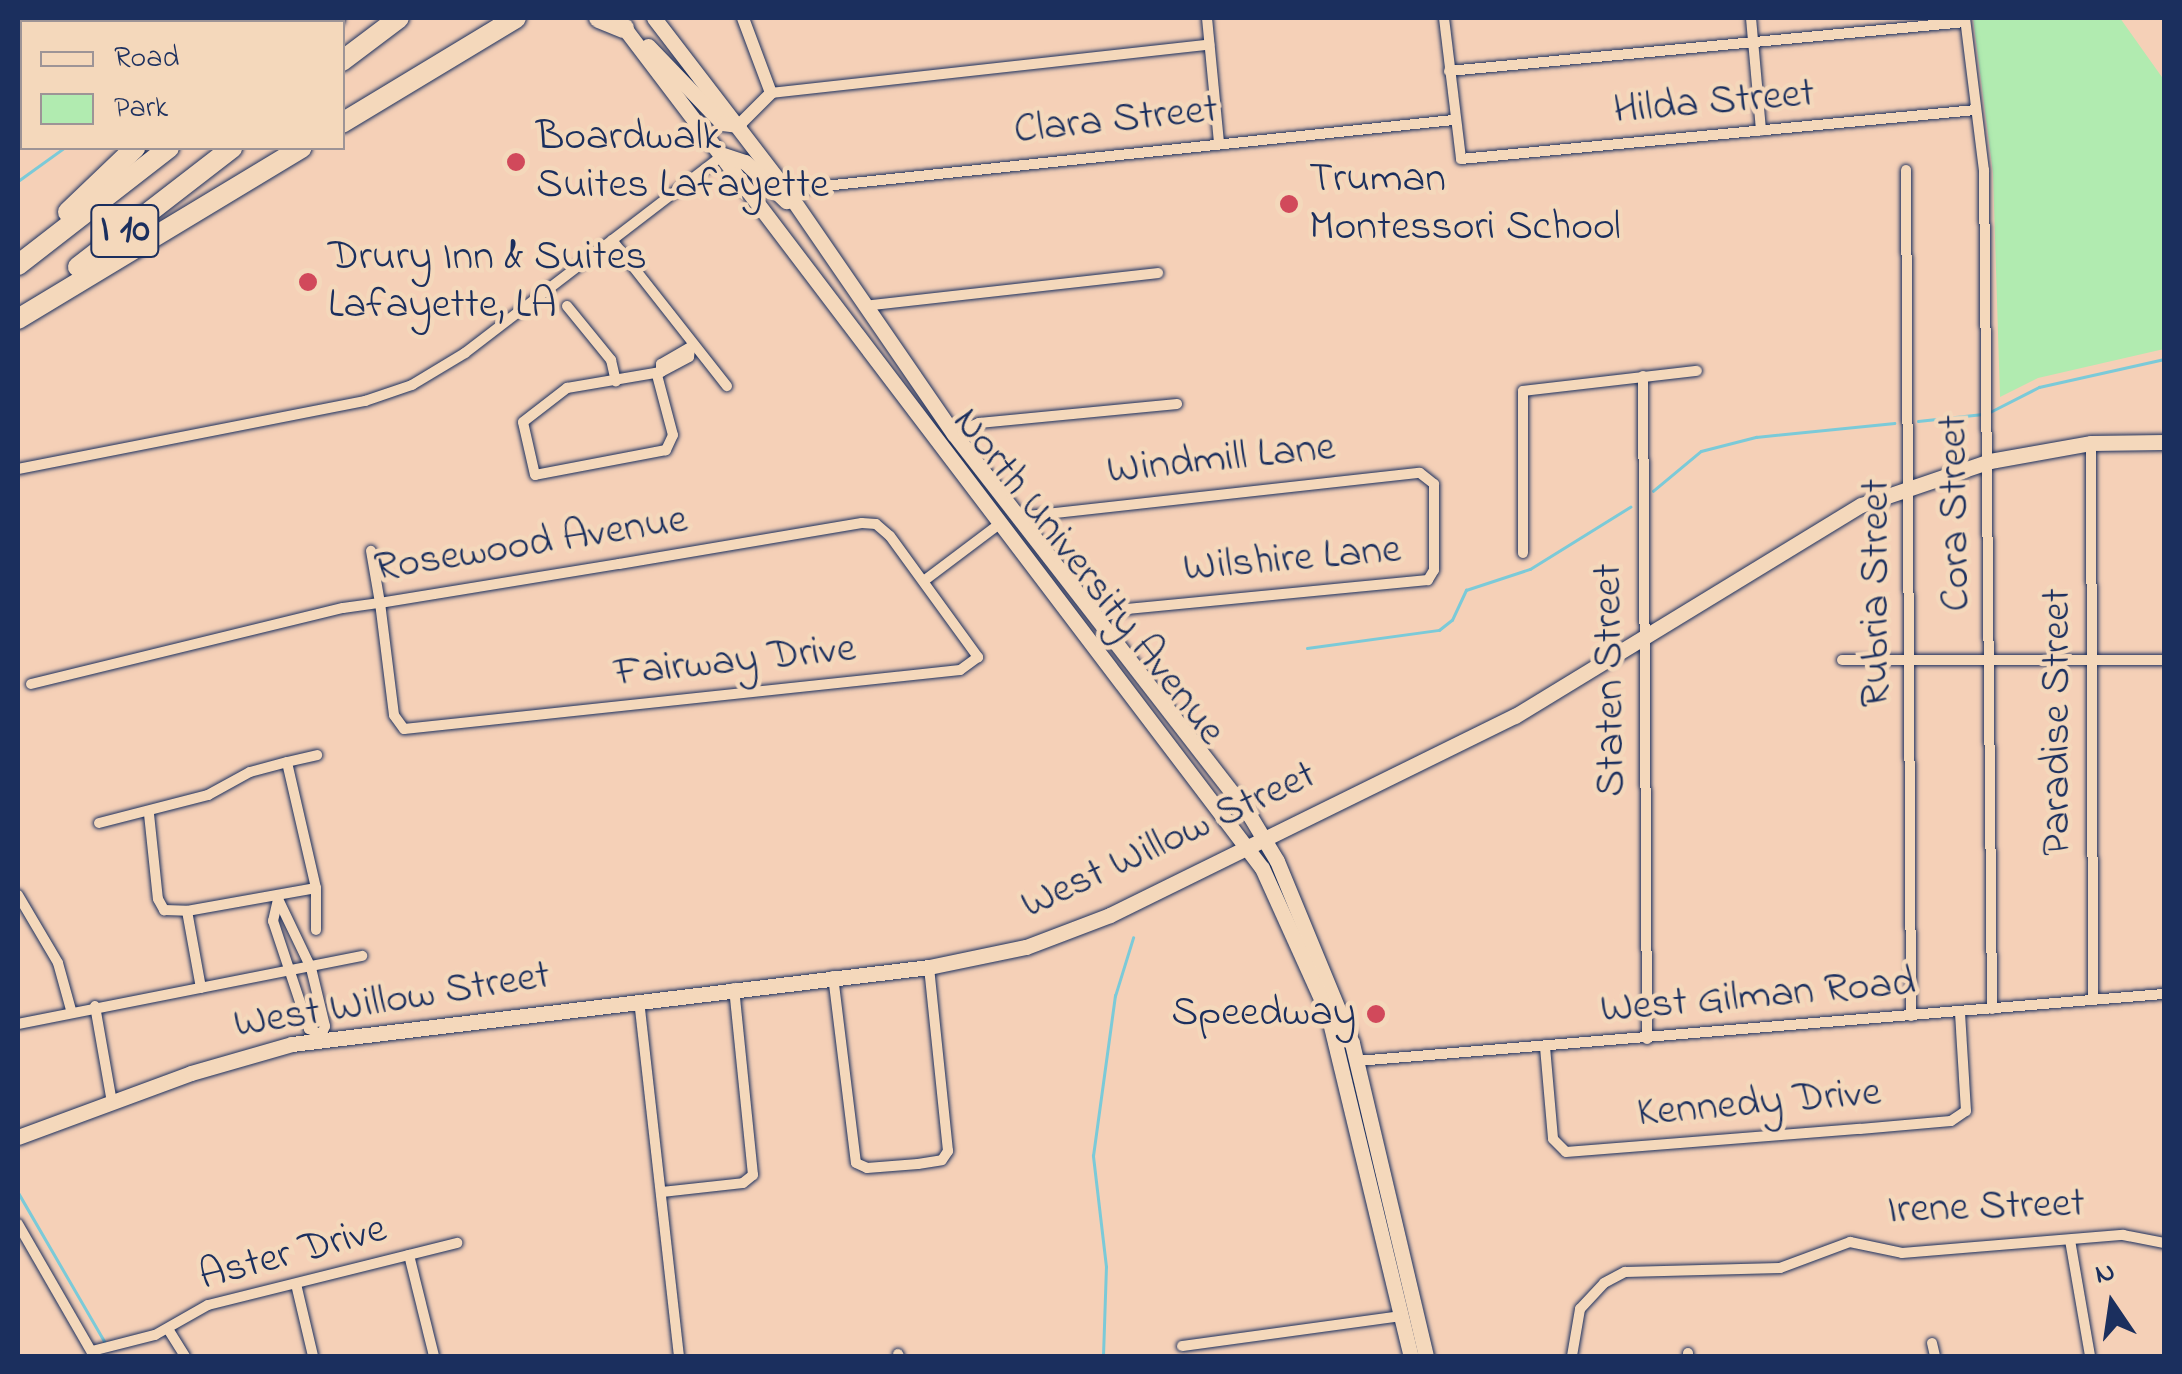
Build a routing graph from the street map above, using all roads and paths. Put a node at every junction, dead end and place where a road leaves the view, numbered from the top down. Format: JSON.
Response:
{"nodes":[{"id":1,"x":399,"y":18,"type":"edge"},
{"id":2,"x":516,"y":18,"type":"edge"},
{"id":3,"x":527,"y":18,"type":"edge"},
{"id":4,"x":599,"y":18,"type":"edge"},
{"id":5,"x":654,"y":18,"type":"edge"},
{"id":6,"x":743,"y":18,"type":"edge"},
{"id":7,"x":1207,"y":18,"type":"edge"},
{"id":8,"x":1444,"y":18,"type":"edge"},
{"id":9,"x":1750,"y":18,"type":"edge"},
{"id":10,"x":1965,"y":20,"type":"edge"},
{"id":11,"x":625,"y":28,"type":"edge"},
{"id":12,"x":495,"y":34,"type":"junction"},
{"id":13,"x":1753,"y":42,"type":"junction"},
{"id":14,"x":1209,"y":45,"type":"junction"},
{"id":15,"x":345,"y":59,"type":"edge"},
{"id":16,"x":1449,"y":71,"type":"junction"},
{"id":17,"x":771,"y":93,"type":"junction"},
{"id":18,"x":1976,"y":110,"type":"junction"},
{"id":19,"x":1454,"y":120,"type":"junction"},
{"id":20,"x":345,"y":121,"type":"edge"},
{"id":21,"x":739,"y":124,"type":"junction"},
{"id":22,"x":1761,"y":131,"type":"junction"},
{"id":23,"x":1219,"y":143,"type":"junction"},
{"id":24,"x":133,"y":150,"type":"edge"},
{"id":25,"x":167,"y":150,"type":"edge"},
{"id":26,"x":229,"y":150,"type":"edge"},
{"id":27,"x":298,"y":150,"type":"edge"},
{"id":28,"x":722,"y":155,"type":"junction"},
{"id":29,"x":1906,"y":170,"type":"dead end"},
{"id":30,"x":786,"y":190,"type":"junction"},
{"id":31,"x":798,"y":209,"type":"junction"},
{"id":32,"x":787,"y":238,"type":"junction"},
{"id":33,"x":612,"y":240,"type":"junction"},
{"id":34,"x":18,"y":254,"type":"edge"},
{"id":35,"x":827,"y":255,"type":"junction"},
{"id":36,"x":18,"y":265,"type":"edge"},
{"id":37,"x":1158,"y":273,"type":"dead end"},
{"id":38,"x":568,"y":306,"type":"dead end"},
{"id":39,"x":864,"y":306,"type":"junction"},
{"id":40,"x":843,"y":313,"type":"junction"},
{"id":41,"x":18,"y":316,"type":"edge"},
{"id":42,"x":692,"y":346,"type":"junction"},
{"id":43,"x":1697,"y":371,"type":"dead end"},
{"id":44,"x":659,"y":374,"type":"junction"},
{"id":45,"x":1643,"y":376,"type":"junction"},
{"id":46,"x":616,"y":381,"type":"junction"},
{"id":47,"x":726,"y":386,"type":"dead end"},
{"id":48,"x":1177,"y":404,"type":"dead end"},
{"id":49,"x":954,"y":434,"type":"junction"},
{"id":50,"x":2164,"y":442,"type":"edge"},
{"id":51,"x":2091,"y":443,"type":"junction"},
{"id":52,"x":1990,"y":461,"type":"junction"},
{"id":53,"x":18,"y":469,"type":"edge"},
{"id":54,"x":1909,"y":485,"type":"junction"},
{"id":55,"x":1019,"y":516,"type":"junction"},
{"id":56,"x":1002,"y":522,"type":"junction"},
{"id":57,"x":371,"y":551,"type":"dead end"},
{"id":58,"x":1523,"y":553,"type":"dead end"},
{"id":59,"x":1432,"y":576,"type":"joint"},
{"id":60,"x":924,"y":580,"type":"junction"},
{"id":61,"x":380,"y":602,"type":"junction"},
{"id":62,"x":1098,"y":618,"type":"junction"},
{"id":63,"x":1081,"y":624,"type":"junction"},
{"id":64,"x":1645,"y":642,"type":"junction"},
{"id":65,"x":2091,"y":658,"type":"junction"},
{"id":66,"x":1990,"y":659,"type":"junction"},
{"id":67,"x":1842,"y":660,"type":"dead end"},
{"id":68,"x":1910,"y":660,"type":"junction"},
{"id":69,"x":2164,"y":660,"type":"edge"},
{"id":70,"x":32,"y":684,"type":"dead end"},
{"id":71,"x":316,"y":755,"type":"dead end"},
{"id":72,"x":287,"y":762,"type":"junction"},
{"id":73,"x":148,"y":814,"type":"junction"},
{"id":74,"x":99,"y":823,"type":"dead end"},
{"id":75,"x":1264,"y":839,"type":"junction"},
{"id":76,"x":1249,"y":848,"type":"junction"},
{"id":77,"x":316,"y":888,"type":"junction"},
{"id":78,"x":18,"y":895,"type":"edge"},
{"id":79,"x":277,"y":898,"type":"junction"},
{"id":80,"x":187,"y":911,"type":"junction"},
{"id":81,"x":316,"y":930,"type":"dead end"},
{"id":82,"x":362,"y":956,"type":"dead end"},
{"id":83,"x":928,"y":967,"type":"junction"},
{"id":84,"x":311,"y":968,"type":"junction"},
{"id":85,"x":292,"y":972,"type":"junction"},
{"id":86,"x":834,"y":976,"type":"junction"},
{"id":87,"x":202,"y":988,"type":"junction"},
{"id":88,"x":734,"y":988,"type":"junction"},
{"id":89,"x":316,"y":989,"type":"junction"},
{"id":90,"x":2164,"y":994,"type":"edge"},
{"id":91,"x":639,"y":999,"type":"junction"},
{"id":92,"x":2093,"y":1000,"type":"junction"},
{"id":93,"x":300,"y":1001,"type":"junction"},
{"id":94,"x":95,"y":1006,"type":"junction"},
{"id":95,"x":1992,"y":1009,"type":"junction"},
{"id":96,"x":71,"y":1010,"type":"junction"},
{"id":97,"x":1960,"y":1012,"type":"junction"},
{"id":98,"x":1911,"y":1016,"type":"junction"},
{"id":99,"x":18,"y":1024,"type":"edge"},
{"id":100,"x":319,"y":1036,"type":"junction"},
{"id":101,"x":1647,"y":1039,"type":"junction"},
{"id":102,"x":1545,"y":1047,"type":"junction"},
{"id":103,"x":1357,"y":1061,"type":"junction"},
{"id":104,"x":112,"y":1102,"type":"junction"},
{"id":105,"x":18,"y":1138,"type":"edge"},
{"id":106,"x":662,"y":1192,"type":"junction"},
{"id":107,"x":18,"y":1224,"type":"edge"},
{"id":108,"x":2070,"y":1240,"type":"junction"},
{"id":109,"x":2164,"y":1242,"type":"edge"},
{"id":110,"x":457,"y":1244,"type":"dead end"},
{"id":111,"x":409,"y":1256,"type":"junction"},
{"id":112,"x":296,"y":1284,"type":"junction"},
{"id":113,"x":1402,"y":1316,"type":"junction"},
{"id":114,"x":168,"y":1328,"type":"junction"},
{"id":115,"x":1932,"y":1343,"type":"dead end"},
{"id":116,"x":1182,"y":1346,"type":"dead end"},
{"id":117,"x":93,"y":1354,"type":"edge"},
{"id":118,"x":186,"y":1356,"type":"edge"},
{"id":119,"x":313,"y":1356,"type":"edge"},
{"id":120,"x":434,"y":1356,"type":"edge"},
{"id":121,"x":680,"y":1356,"type":"edge"},
{"id":122,"x":1412,"y":1356,"type":"edge"},
{"id":123,"x":1426,"y":1356,"type":"edge"},
{"id":124,"x":1572,"y":1356,"type":"edge"},
{"id":125,"x":1935,"y":1356,"type":"edge"},
{"id":126,"x":2090,"y":1356,"type":"edge"}],
"edges":[{"from":1,"to":15,"type":"highway"},
{"from":2,"to":12,"type":"highway"},
{"from":3,"to":12,"type":"highway"},
{"from":4,"to":11,"type":"highway"},
{"from":5,"to":21,"type":"main road","name":"North University Avenue"},
{"from":6,"to":17,"type":"street"},
{"from":7,"to":14,"type":"street"},
{"from":8,"to":16,"type":"street"},
{"from":9,"to":13,"type":"street"},
{"from":10,"to":13,"type":"street"},
{"from":10,"to":18,"type":"street","name":"Cora Street"},
{"from":11,"to":21,"type":"main road"},
{"from":11,"to":28,"type":"main road","name":"North University Avenue"},
{"from":12,"to":20,"type":"highway"},
{"from":13,"to":16,"type":"street"},
{"from":13,"to":22,"type":"street"},
{"from":14,"to":17,"type":"street"},
{"from":14,"to":23,"type":"street"},
{"from":16,"to":19,"type":"street"},
{"from":17,"to":21,"type":"street"},
{"from":18,"to":22,"type":"street","name":"Hilda Street"},
{"from":18,"to":52,"type":"street","name":"Cora Street"},
{"from":19,"to":22,"type":"street","name":"Hilda Street"},
{"from":19,"to":23,"type":"street","name":"Clara Street"},
{"from":21,"to":30,"type":"main road","name":"North University Avenue"},
{"from":23,"to":30,"type":"street","name":"Clara Street"},
{"from":24,"to":34,"type":"highway"},
{"from":25,"to":36,"type":"highway","number":"I 10"},
{"from":26,"to":41,"type":"highway","number":"I 10"},
{"from":27,"to":41,"type":"highway"},
{"from":28,"to":31,"type":"main road"},
{"from":28,"to":32,"type":"main road","name":"North University Avenue"},
{"from":28,"to":33,"type":"street"},
{"from":29,"to":54,"type":"street","name":"Rubria Street"},
{"from":30,"to":31,"type":"main road","name":"North University Avenue"},
{"from":31,"to":35,"type":"main road","name":"North University Avenue"},
{"from":32,"to":35,"type":"main road"},
{"from":32,"to":40,"type":"main road","name":"North University Avenue"},
{"from":33,"to":42,"type":"street"},
{"from":33,"to":53,"type":"street"},
{"from":35,"to":39,"type":"main road","name":"North University Avenue"},
{"from":37,"to":39,"type":"street"},
{"from":38,"to":46,"type":"street"},
{"from":39,"to":40,"type":"main road"},
{"from":39,"to":49,"type":"main road","name":"North University Avenue"},
{"from":40,"to":56,"type":"main road","name":"North University Avenue"},
{"from":42,"to":44,"type":"street"},
{"from":42,"to":47,"type":"street"},
{"from":43,"to":45,"type":"street"},
{"from":44,"to":46,"type":"street"},
{"from":44,"to":46,"type":"street"},
{"from":45,"to":58,"type":"street"},
{"from":45,"to":64,"type":"street","name":"Staten Street"},
{"from":48,"to":49,"type":"street"},
{"from":49,"to":55,"type":"main road","name":"North University Avenue"},
{"from":50,"to":51,"type":"main road","name":"West Willow Street"},
{"from":51,"to":52,"type":"main road","name":"West Willow Street"},
{"from":51,"to":65,"type":"street","name":"Paradise Street"},
{"from":52,"to":54,"type":"main road","name":"West Willow Street"},
{"from":52,"to":66,"type":"street","name":"Cora Street"},
{"from":54,"to":64,"type":"main road","name":"West Willow Street"},
{"from":54,"to":68,"type":"street","name":"Rubria Street"},
{"from":55,"to":59,"type":"street","name":"Windmill Lane"},
{"from":55,"to":62,"type":"main road","name":"North University Avenue"},
{"from":56,"to":60,"type":"street"},
{"from":56,"to":63,"type":"main road","name":"North University Avenue"},
{"from":57,"to":61,"type":"street"},
{"from":59,"to":62,"type":"street","name":"Wilshire Lane"},
{"from":60,"to":61,"type":"street","name":"Rosewood Avenue"},
{"from":60,"to":61,"type":"street","name":"Fairway Drive"},
{"from":61,"to":70,"type":"street","name":"Rosewood Avenue"},
{"from":62,"to":63,"type":"main road"},
{"from":62,"to":75,"type":"main road","name":"North University Avenue"},
{"from":63,"to":76,"type":"main road","name":"North University Avenue"},
{"from":64,"to":75,"type":"main road","name":"West Willow Street"},
{"from":64,"to":101,"type":"street","name":"Staten Street"},
{"from":65,"to":66,"type":"street"},
{"from":65,"to":69,"type":"street"},
{"from":65,"to":92,"type":"street","name":"Paradise Street"},
{"from":66,"to":68,"type":"street"},
{"from":66,"to":95,"type":"street","name":"Cora Street"},
{"from":67,"to":68,"type":"street"},
{"from":68,"to":98,"type":"street","name":"Rubria Street"},
{"from":71,"to":72,"type":"street"},
{"from":72,"to":73,"type":"street"},
{"from":72,"to":77,"type":"street"},
{"from":73,"to":74,"type":"street"},
{"from":73,"to":80,"type":"street"},
{"from":75,"to":76,"type":"main road","name":"West Willow Street"},
{"from":75,"to":103,"type":"main road","name":"North University Avenue"},
{"from":76,"to":83,"type":"main road","name":"West Willow Street"},
{"from":76,"to":113,"type":"main road","name":"North University Avenue"},
{"from":77,"to":79,"type":"street"},
{"from":77,"to":81,"type":"street"},
{"from":78,"to":96,"type":"street"},
{"from":79,"to":80,"type":"street"},
{"from":79,"to":84,"type":"street"},
{"from":79,"to":85,"type":"street"},
{"from":80,"to":87,"type":"street"},
{"from":82,"to":84,"type":"street"},
{"from":83,"to":86,"type":"main road","name":"West Willow Street"},
{"from":83,"to":86,"type":"street"},
{"from":84,"to":85,"type":"street"},
{"from":84,"to":89,"type":"street"},
{"from":85,"to":87,"type":"street"},
{"from":85,"to":93,"type":"street"},
{"from":86,"to":88,"type":"main road","name":"West Willow Street"},
{"from":87,"to":94,"type":"street"},
{"from":88,"to":91,"type":"main road","name":"West Willow Street"},
{"from":88,"to":106,"type":"street"},
{"from":89,"to":93,"type":"street"},
{"from":89,"to":100,"type":"street"},
{"from":90,"to":92,"type":"street","name":"West Gilman Road"},
{"from":91,"to":100,"type":"main road","name":"West Willow Street"},
{"from":91,"to":106,"type":"street"},
{"from":92,"to":95,"type":"street","name":"West Gilman Road"},
{"from":93,"to":100,"type":"street"},
{"from":94,"to":96,"type":"street"},
{"from":94,"to":104,"type":"street"},
{"from":95,"to":97,"type":"street","name":"West Gilman Road"},
{"from":96,"to":99,"type":"street"},
{"from":97,"to":98,"type":"street","name":"West Gilman Road"},
{"from":97,"to":102,"type":"street","name":"Kennedy Drive"},
{"from":98,"to":101,"type":"street","name":"West Gilman Road"},
{"from":100,"to":104,"type":"main road","name":"West Willow Street"},
{"from":101,"to":102,"type":"street","name":"West Gilman Road"},
{"from":102,"to":103,"type":"street","name":"West Gilman Road"},
{"from":103,"to":123,"type":"main road","name":"North University Avenue"},
{"from":104,"to":105,"type":"main road","name":"West Willow Street"},
{"from":106,"to":121,"type":"street"},
{"from":107,"to":117,"type":"street","name":"Aster Drive"},
{"from":108,"to":109,"type":"street","name":"Irene Street"},
{"from":108,"to":124,"type":"street","name":"Irene Street"},
{"from":108,"to":126,"type":"street"},
{"from":110,"to":111,"type":"street","name":"Aster Drive"},
{"from":111,"to":112,"type":"street","name":"Aster Drive"},
{"from":111,"to":120,"type":"street"},
{"from":112,"to":114,"type":"street","name":"Aster Drive"},
{"from":112,"to":119,"type":"street"},
{"from":113,"to":116,"type":"street"},
{"from":113,"to":122,"type":"main road","name":"North University Avenue"},
{"from":114,"to":117,"type":"street","name":"Aster Drive"},
{"from":114,"to":118,"type":"street"},
{"from":115,"to":125,"type":"street"}]}
